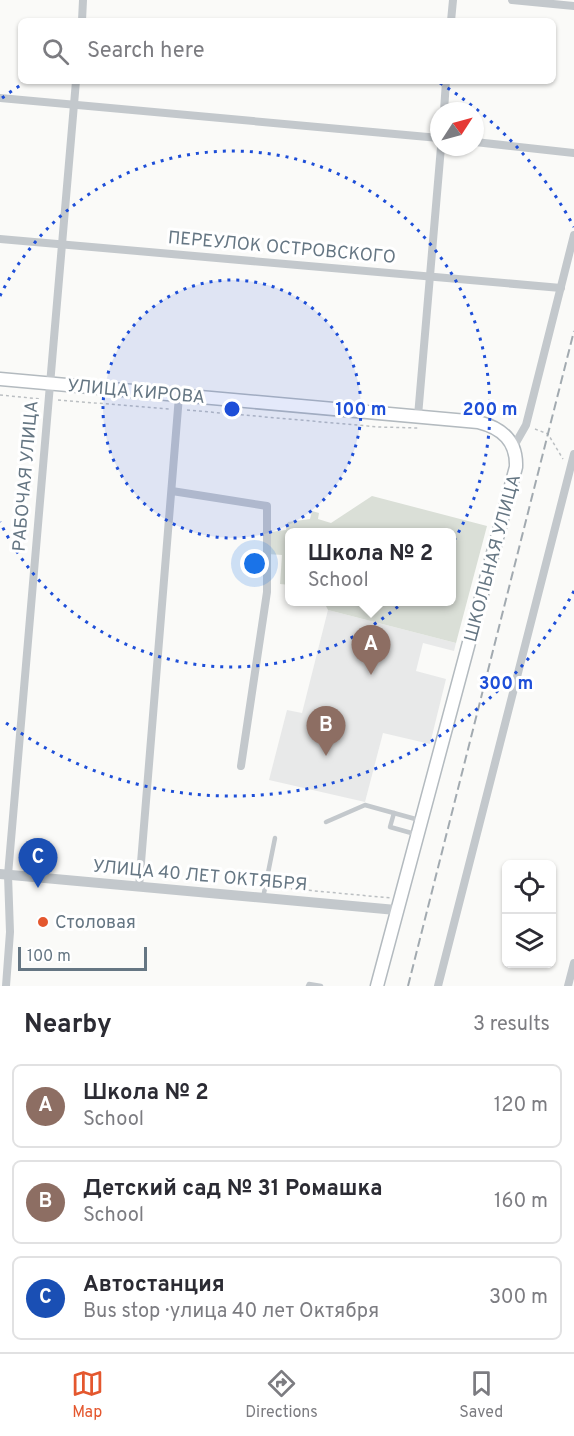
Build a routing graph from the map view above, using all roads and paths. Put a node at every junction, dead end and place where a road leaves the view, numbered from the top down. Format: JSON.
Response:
{"nodes":[{"id":1,"x":83,"y":0,"type":"edge"},
{"id":2,"x":453,"y":0,"type":"edge"},
{"id":3,"x":512,"y":0,"type":"edge"},
{"id":4,"x":574,"y":6,"type":"edge"},
{"id":5,"x":81,"y":18,"type":"edge"},
{"id":6,"x":451,"y":18,"type":"edge"},
{"id":7,"x":76,"y":84,"type":"edge"},
{"id":8,"x":446,"y":84,"type":"edge"},
{"id":9,"x":0,"y":98,"type":"edge"},
{"id":10,"x":445,"y":102,"type":"edge"},
{"id":11,"x":74,"y":104,"type":"junction"},
{"id":12,"x":430,"y":137,"type":"edge"},
{"id":13,"x":484,"y":143,"type":"edge"},
{"id":14,"x":574,"y":153,"type":"edge"},
{"id":15,"x":440,"y":156,"type":"edge"},
{"id":16,"x":574,"y":235,"type":"edge"},
{"id":17,"x":0,"y":239,"type":"edge"},
{"id":18,"x":62,"y":244,"type":"junction"},
{"id":19,"x":429,"y":277,"type":"junction"},
{"id":20,"x":561,"y":288,"type":"junction"},
{"id":21,"x":0,"y":379,"type":"edge"},
{"id":22,"x":50,"y":383,"type":"junction"},
{"id":23,"x":0,"y":395,"type":"edge"},
{"id":24,"x":179,"y":396,"type":"junction"},
{"id":25,"x":48,"y":400,"type":"junction"},
{"id":26,"x":178,"y":409,"type":"junction"},
{"id":27,"x":420,"y":422,"type":"junction"},
{"id":28,"x":525,"y":425,"type":"junction"},
{"id":29,"x":514,"y":446,"type":"junction"},
{"id":30,"x":574,"y":454,"type":"edge"},
{"id":31,"x":572,"y":470,"type":"edge"},
{"id":32,"x":172,"y":491,"type":"junction"},
{"id":33,"x":241,"y":766,"type":"dead end"},
{"id":34,"x":394,"y":813,"type":"junction"},
{"id":35,"x":422,"y":821,"type":"junction"},
{"id":36,"x":326,"y":822,"type":"dead end"},
{"id":37,"x":418,"y":835,"type":"junction"},
{"id":38,"x":275,"y":838,"type":"dead end"},
{"id":39,"x":4,"y":874,"type":"edge"},
{"id":40,"x":219,"y":884,"type":"dead end"},
{"id":41,"x":139,"y":887,"type":"junction"},
{"id":42,"x":264,"y":892,"type":"junction"},
{"id":43,"x":391,"y":898,"type":"dead end"},
{"id":44,"x":396,"y":910,"type":"junction"},
{"id":45,"x":574,"y":963,"type":"edge"},
{"id":46,"x":6,"y":986,"type":"edge"},
{"id":47,"x":308,"y":986,"type":"edge"},
{"id":48,"x":321,"y":986,"type":"edge"},
{"id":49,"x":377,"y":986,"type":"edge"},
{"id":50,"x":438,"y":986,"type":"edge"},
{"id":51,"x":568,"y":986,"type":"edge"}],
"edges":[{"from":1,"to":5,"type":"street"},
{"from":2,"to":6,"type":"street"},
{"from":3,"to":4,"type":"street"},
{"from":7,"to":11,"type":"street","name":"РАБОЧАЯ УЛИЦА"},
{"from":8,"to":10,"type":"street"},
{"from":9,"to":11,"type":"street"},
{"from":11,"to":12,"type":"street"},
{"from":11,"to":18,"type":"street","name":"РАБОЧАЯ УЛИЦА"},
{"from":13,"to":14,"type":"street"},
{"from":15,"to":19,"type":"street"},
{"from":16,"to":20,"type":"street","name":"ШКОЛЬНАЯ УЛИЦА"},
{"from":17,"to":18,"type":"street","name":"ПЕРЕУЛОК ОСТРОВСКОГО"},
{"from":18,"to":19,"type":"street","name":"ПЕРЕУЛОК ОСТРОВСКОГО"},
{"from":18,"to":22,"type":"street","name":"РАБОЧАЯ УЛИЦА"},
{"from":19,"to":20,"type":"street","name":"ПЕРЕУЛОК ОСТРОВСКОГО"},
{"from":19,"to":27,"type":"street"},
{"from":20,"to":28,"type":"street","name":"ШКОЛЬНАЯ УЛИЦА"},
{"from":21,"to":22,"type":"main road","name":"УЛИЦА КИРОВА"},
{"from":22,"to":24,"type":"main road","name":"УЛИЦА КИРОВА"},
{"from":22,"to":25,"type":"street","name":"РАБОЧАЯ УЛИЦА"},
{"from":23,"to":25,"type":"path"},
{"from":24,"to":26,"type":"street"},
{"from":24,"to":27,"type":"main road","name":"УЛИЦА КИРОВА"},
{"from":25,"to":26,"type":"path"},
{"from":25,"to":39,"type":"street","name":"РАБОЧАЯ УЛИЦА"},
{"from":26,"to":27,"type":"path"},
{"from":26,"to":32,"type":"street"},
{"from":27,"to":29,"type":"main road","name":"УЛИЦА КИРОВА"},
{"from":28,"to":29,"type":"street","name":"ШКОЛЬНАЯ УЛИЦА"},
{"from":28,"to":31,"type":"path"},
{"from":29,"to":35,"type":"main road","name":"ШКОЛЬНАЯ УЛИЦА"},
{"from":30,"to":31,"type":"street"},
{"from":31,"to":50,"type":"street"},
{"from":32,"to":33,"type":"street"},
{"from":32,"to":41,"type":"street"},
{"from":34,"to":35,"type":"lane"},
{"from":34,"to":36,"type":"lane"},
{"from":34,"to":37,"type":"lane"},
{"from":35,"to":37,"type":"main road","name":"ШКОЛЬНАЯ УЛИЦА"},
{"from":37,"to":44,"type":"main road","name":"ШКОЛЬНАЯ УЛИЦА"},
{"from":38,"to":42,"type":"lane"},
{"from":39,"to":41,"type":"street","name":"УЛИЦА 40 ЛЕТ ОКТЯБРЯ"},
{"from":39,"to":46,"type":"street","name":"РАБОЧАЯ УЛИЦА"},
{"from":40,"to":42,"type":"path"},
{"from":41,"to":42,"type":"street","name":"УЛИЦА 40 ЛЕТ ОКТЯБРЯ"},
{"from":42,"to":43,"type":"path"},
{"from":42,"to":44,"type":"street","name":"УЛИЦА 40 ЛЕТ ОКТЯБРЯ"},
{"from":44,"to":49,"type":"main road","name":"ШКОЛЬНАЯ УЛИЦА"},
{"from":45,"to":51,"type":"street"},
{"from":47,"to":48,"type":"lane"}]}
